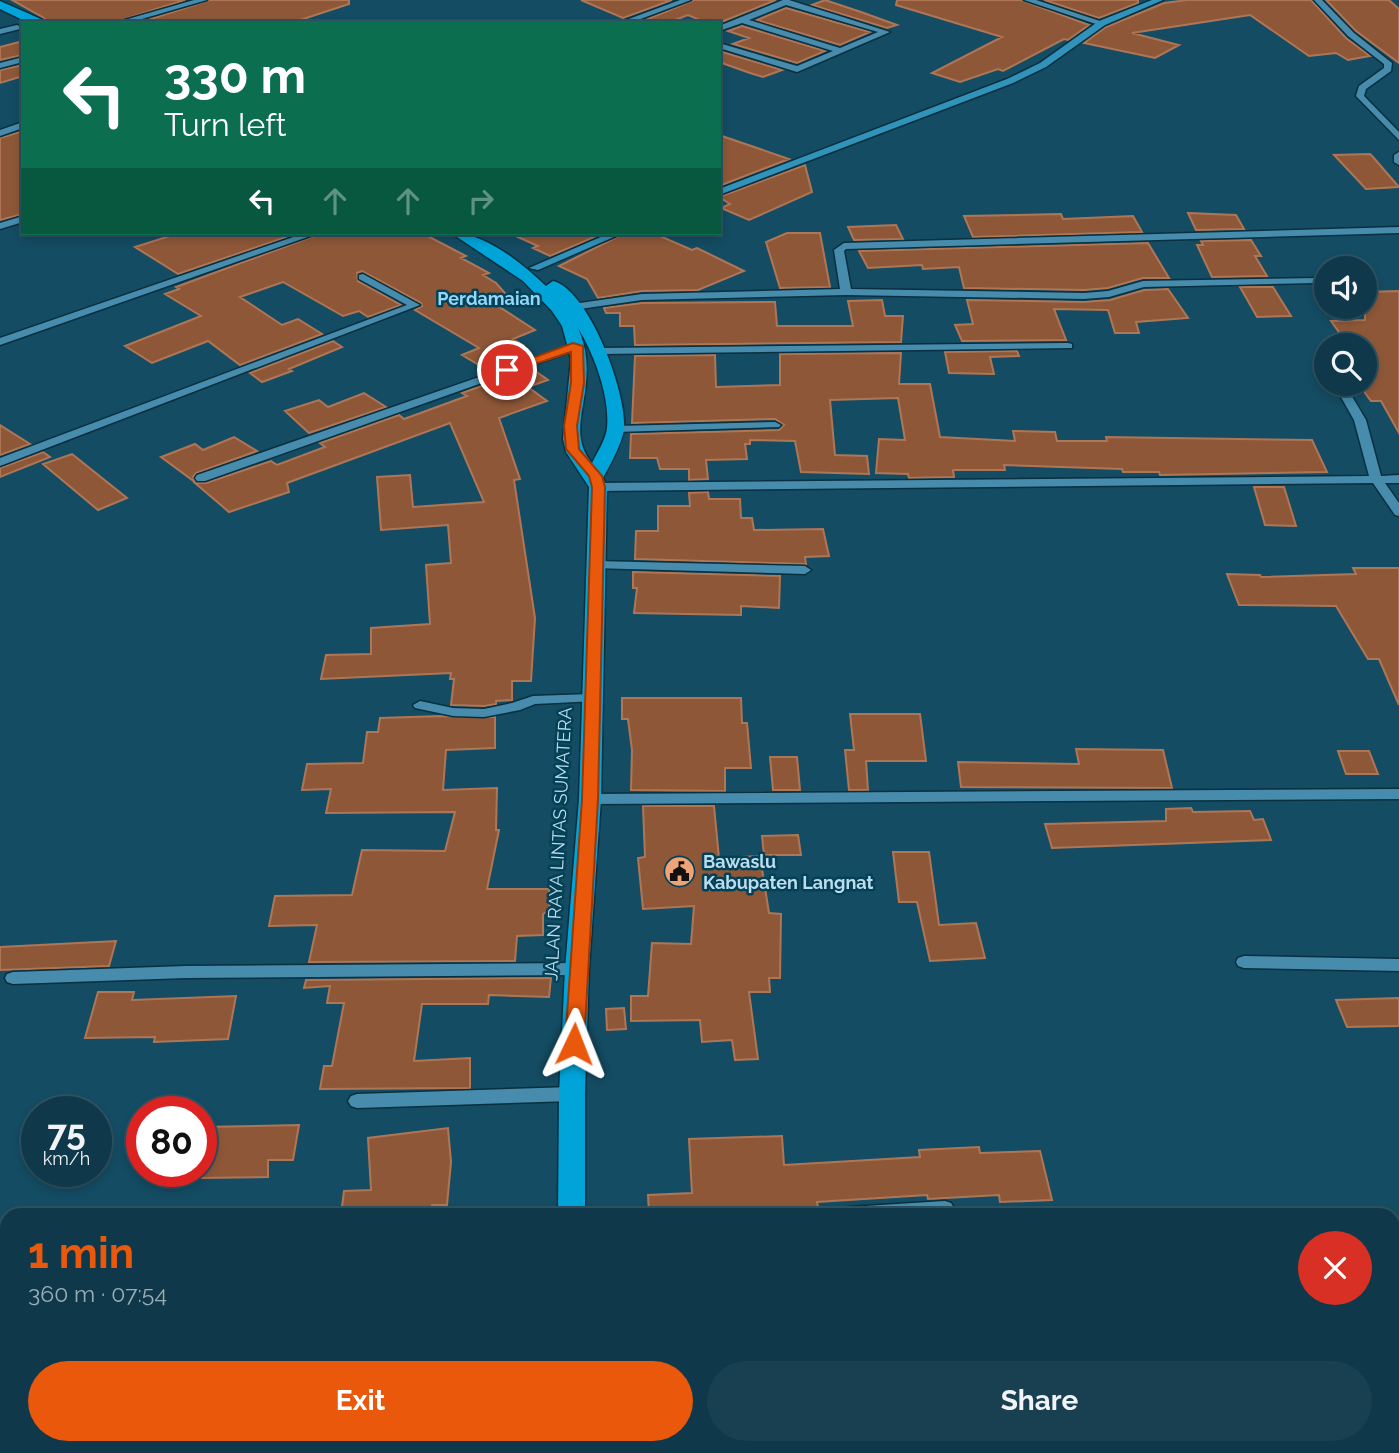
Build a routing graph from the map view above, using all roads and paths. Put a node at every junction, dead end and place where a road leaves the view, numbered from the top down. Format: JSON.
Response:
{"nodes":[{"id":1,"x":204,"y":0,"type":"edge"},
{"id":2,"x":687,"y":0,"type":"edge"},
{"id":3,"x":1028,"y":0,"type":"edge"},
{"id":4,"x":1158,"y":0,"type":"edge"},
{"id":5,"x":1318,"y":0,"type":"edge"},
{"id":6,"x":0,"y":5,"type":"edge"},
{"id":7,"x":0,"y":19,"type":"edge"},
{"id":8,"x":742,"y":20,"type":"junction"},
{"id":9,"x":35,"y":21,"type":"edge"},
{"id":10,"x":125,"y":21,"type":"edge"},
{"id":11,"x":628,"y":21,"type":"edge"},
{"id":12,"x":1102,"y":23,"type":"junction"},
{"id":13,"x":20,"y":28,"type":"edge"},
{"id":14,"x":721,"y":28,"type":"edge"},
{"id":15,"x":0,"y":32,"type":"edge"},
{"id":16,"x":721,"y":46,"type":"edge"},
{"id":17,"x":837,"y":50,"type":"junction"},
{"id":18,"x":21,"y":60,"type":"edge"},
{"id":19,"x":0,"y":66,"type":"edge"},
{"id":20,"x":21,"y":126,"type":"edge"},
{"id":21,"x":0,"y":133,"type":"edge"},
{"id":22,"x":1399,"y":137,"type":"edge"},
{"id":23,"x":1399,"y":155,"type":"edge"},
{"id":24,"x":1399,"y":162,"type":"edge"},
{"id":25,"x":721,"y":191,"type":"edge"},
{"id":26,"x":21,"y":220,"type":"edge"},
{"id":27,"x":0,"y":226,"type":"edge"},
{"id":28,"x":1399,"y":230,"type":"edge"},
{"id":29,"x":308,"y":235,"type":"edge"},
{"id":30,"x":461,"y":235,"type":"edge"},
{"id":31,"x":485,"y":235,"type":"edge"},
{"id":32,"x":613,"y":235,"type":"edge"},
{"id":33,"x":534,"y":268,"type":"junction"},
{"id":34,"x":363,"y":277,"type":"dead end"},
{"id":35,"x":1314,"y":280,"type":"edge"},
{"id":36,"x":846,"y":292,"type":"junction"},
{"id":37,"x":573,"y":307,"type":"junction"},
{"id":38,"x":0,"y":342,"type":"edge"},
{"id":39,"x":577,"y":346,"type":"junction"},
{"id":40,"x":1068,"y":346,"type":"dead end"},
{"id":41,"x":600,"y":352,"type":"junction"},
{"id":42,"x":1346,"y":396,"type":"edge"},
{"id":43,"x":775,"y":425,"type":"dead end"},
{"id":44,"x":616,"y":429,"type":"junction"},
{"id":45,"x":0,"y":462,"type":"edge"},
{"id":46,"x":201,"y":478,"type":"dead end"},
{"id":47,"x":1376,"y":479,"type":"junction"},
{"id":48,"x":1399,"y":479,"type":"edge"},
{"id":49,"x":597,"y":481,"type":"junction"},
{"id":50,"x":1399,"y":512,"type":"edge"},
{"id":51,"x":596,"y":565,"type":"junction"},
{"id":52,"x":805,"y":570,"type":"dead end"},
{"id":53,"x":592,"y":698,"type":"junction"},
{"id":54,"x":420,"y":705,"type":"dead end"},
{"id":55,"x":1399,"y":793,"type":"edge"},
{"id":56,"x":590,"y":799,"type":"junction"},
{"id":57,"x":1244,"y":962,"type":"dead end"},
{"id":58,"x":1399,"y":965,"type":"edge"},
{"id":59,"x":577,"y":969,"type":"junction"},
{"id":60,"x":13,"y":978,"type":"dead end"},
{"id":61,"x":572,"y":1094,"type":"junction"},
{"id":62,"x":357,"y":1101,"type":"dead end"},
{"id":63,"x":572,"y":1208,"type":"edge"}],
"edges":[{"from":1,"to":10,"type":"street"},
{"from":2,"to":11,"type":"street"},
{"from":3,"to":12,"type":"street"},
{"from":4,"to":12,"type":"street"},
{"from":5,"to":22,"type":"street"},
{"from":6,"to":9,"type":"highway"},
{"from":7,"to":13,"type":"highway"},
{"from":8,"to":14,"type":"street"},
{"from":8,"to":17,"type":"street"},
{"from":8,"to":17,"type":"street"},
{"from":12,"to":25,"type":"street"},
{"from":13,"to":15,"type":"street"},
{"from":16,"to":17,"type":"street"},
{"from":18,"to":19,"type":"street"},
{"from":20,"to":21,"type":"street"},
{"from":23,"to":24,"type":"street"},
{"from":26,"to":27,"type":"street"},
{"from":28,"to":36,"type":"street"},
{"from":29,"to":38,"type":"street"},
{"from":30,"to":39,"type":"highway"},
{"from":31,"to":33,"type":"highway"},
{"from":32,"to":33,"type":"street"},
{"from":33,"to":37,"type":"highway"},
{"from":34,"to":45,"type":"street"},
{"from":35,"to":36,"type":"street"},
{"from":36,"to":37,"type":"street"},
{"from":37,"to":41,"type":"highway"},
{"from":39,"to":46,"type":"street"},
{"from":39,"to":49,"type":"highway"},
{"from":40,"to":41,"type":"street"},
{"from":41,"to":44,"type":"highway"},
{"from":42,"to":47,"type":"street"},
{"from":43,"to":44,"type":"street"},
{"from":44,"to":49,"type":"highway","name":"JALAN RAYA LINTAS SUMATERA"},
{"from":47,"to":48,"type":"street"},
{"from":47,"to":49,"type":"street"},
{"from":47,"to":50,"type":"street"},
{"from":49,"to":51,"type":"highway","name":"JALAN RAYA LINTAS SUMATERA"},
{"from":51,"to":52,"type":"street"},
{"from":51,"to":53,"type":"highway","name":"JALAN RAYA LINTAS SUMATERA"},
{"from":53,"to":54,"type":"street"},
{"from":53,"to":56,"type":"highway","name":"JALAN RAYA LINTAS SUMATERA"},
{"from":55,"to":56,"type":"street"},
{"from":56,"to":59,"type":"highway","name":"JALAN RAYA LINTAS SUMATERA"},
{"from":57,"to":58,"type":"street"},
{"from":59,"to":60,"type":"street"},
{"from":59,"to":61,"type":"highway","name":"JALAN RAYA LINTAS SUMATERA"},
{"from":61,"to":62,"type":"street"},
{"from":61,"to":63,"type":"highway","name":"JALAN RAYA LINTAS SUMATERA"}]}
